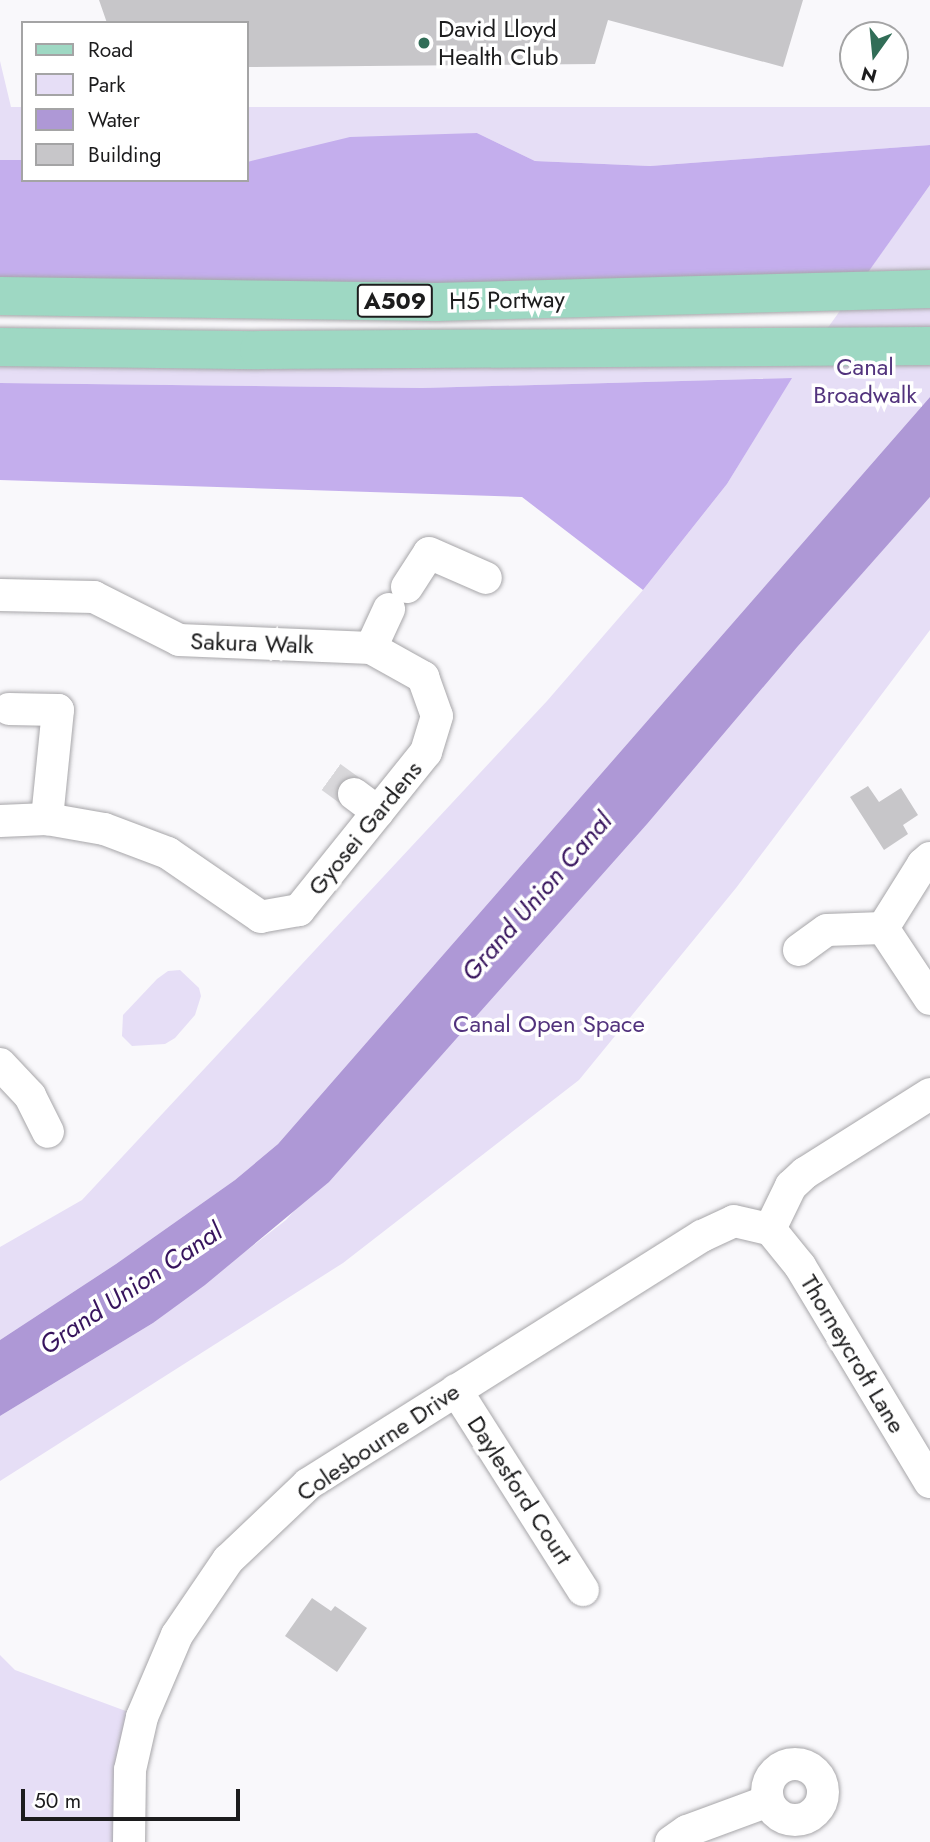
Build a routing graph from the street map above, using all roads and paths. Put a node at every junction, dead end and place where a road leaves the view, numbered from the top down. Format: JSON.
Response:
{"nodes":[{"id":1,"x":930,"y":289,"type":"edge"},
{"id":2,"x":0,"y":296,"type":"edge"},
{"id":3,"x":0,"y":346,"type":"edge"},
{"id":4,"x":930,"y":346,"type":"edge"},
{"id":5,"x":486,"y":578,"type":"dead end"},
{"id":6,"x":0,"y":595,"type":"edge"},
{"id":7,"x":371,"y":648,"type":"junction"},
{"id":8,"x":9,"y":709,"type":"dead end"},
{"id":9,"x":437,"y":716,"type":"joint"},
{"id":10,"x":47,"y":819,"type":"junction"},
{"id":11,"x":0,"y":821,"type":"edge"},
{"id":12,"x":930,"y":858,"type":"edge"},
{"id":13,"x":884,"y":928,"type":"junction"},
{"id":14,"x":799,"y":950,"type":"dead end"},
{"id":15,"x":930,"y":999,"type":"edge"},
{"id":16,"x":0,"y":1064,"type":"edge"},
{"id":17,"x":930,"y":1094,"type":"edge"},
{"id":18,"x":48,"y":1132,"type":"dead end"},
{"id":19,"x":770,"y":1229,"type":"junction"},
{"id":20,"x":456,"y":1390,"type":"junction"},
{"id":21,"x":930,"y":1482,"type":"edge"},
{"id":22,"x":583,"y":1590,"type":"dead end"},
{"id":23,"x":768,"y":1801,"type":"dead end"},
{"id":24,"x":129,"y":1842,"type":"edge"},
{"id":25,"x":671,"y":1842,"type":"edge"}],
"edges":[{"from":1,"to":2,"type":"main road","name":"H5 Portway","number":"A509"},
{"from":3,"to":4,"type":"main road","name":"H5 Portway","number":"A509"},
{"from":5,"to":7,"type":"street"},
{"from":6,"to":7,"type":"street","name":"Sakura Walk"},
{"from":7,"to":9,"type":"street","name":"Sakura Walk"},
{"from":8,"to":10,"type":"street"},
{"from":9,"to":10,"type":"street","name":"Gyosei Gardens"},
{"from":10,"to":11,"type":"street","name":"Gyosei Gardens"},
{"from":12,"to":13,"type":"street"},
{"from":13,"to":14,"type":"street"},
{"from":13,"to":15,"type":"street"},
{"from":16,"to":18,"type":"street"},
{"from":17,"to":19,"type":"street"},
{"from":19,"to":20,"type":"street","name":"Colesbourne Drive"},
{"from":19,"to":21,"type":"street","name":"Thorneycroft Lane"},
{"from":20,"to":22,"type":"street","name":"Daylesford Court"},
{"from":20,"to":24,"type":"street","name":"Colesbourne Drive"},
{"from":23,"to":25,"type":"street"}]}
